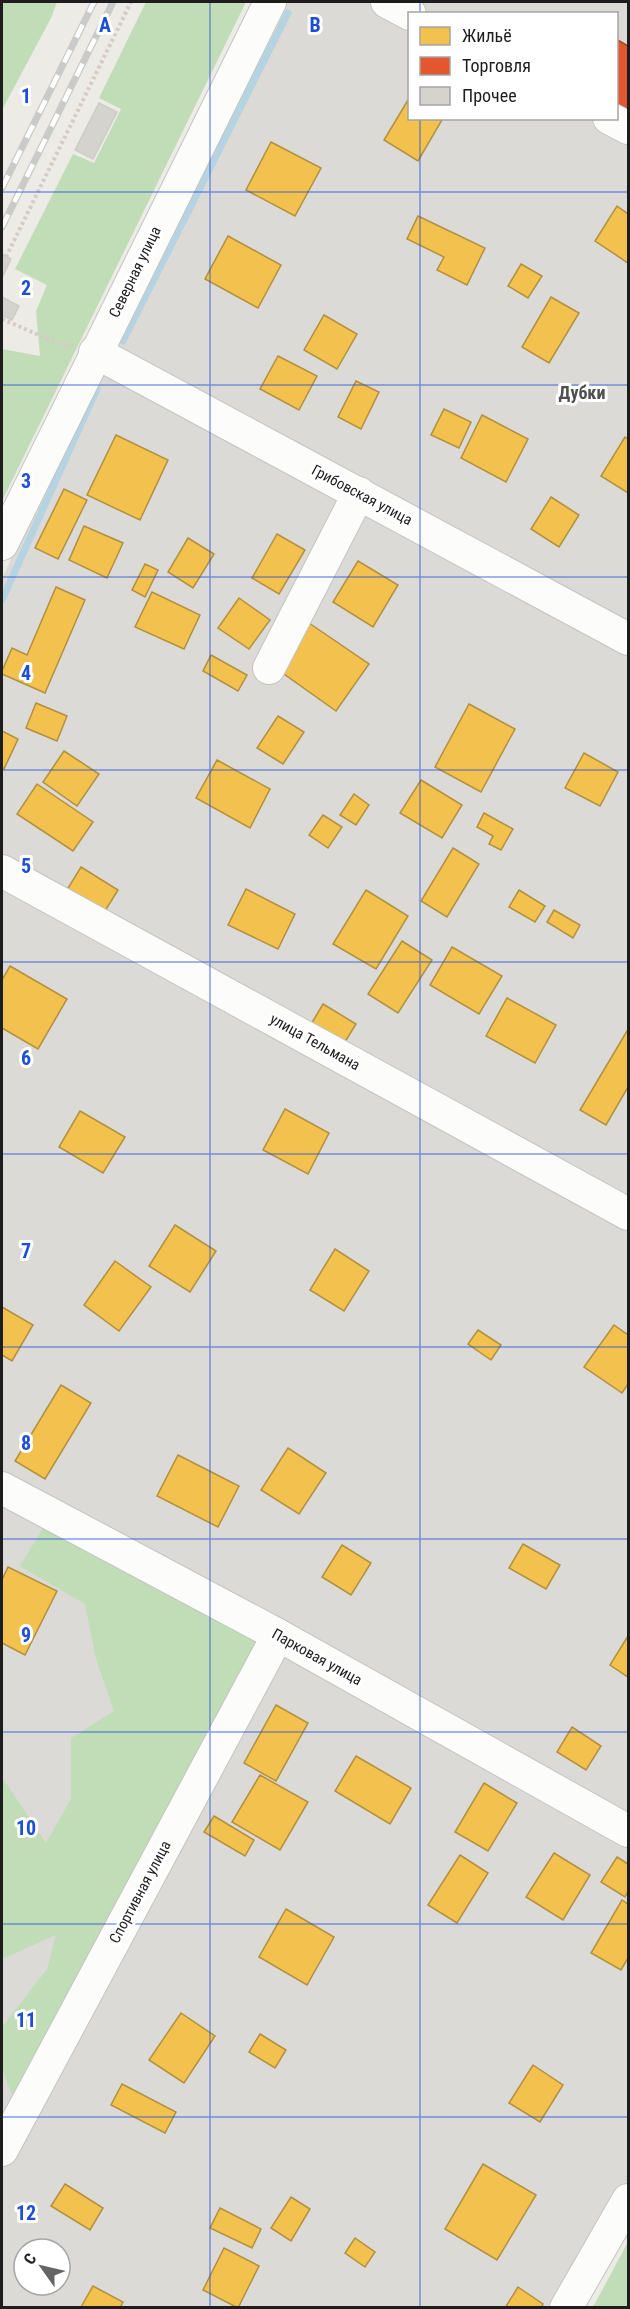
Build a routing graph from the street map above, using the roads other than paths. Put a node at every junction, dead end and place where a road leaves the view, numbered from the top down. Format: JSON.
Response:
{"nodes":[{"id":1,"x":270,"y":2,"type":"edge"},
{"id":2,"x":387,"y":2,"type":"edge"},
{"id":3,"x":408,"y":13,"type":"edge"},
{"id":4,"x":613,"y":120,"type":"edge"},
{"id":5,"x":628,"y":128,"type":"edge"},
{"id":6,"x":95,"y":352,"type":"junction"},
{"id":7,"x":359,"y":494,"type":"junction"},
{"id":8,"x":2,"y":544,"type":"edge"},
{"id":9,"x":628,"y":639,"type":"edge"},
{"id":10,"x":269,"y":668,"type":"dead end"},
{"id":11,"x":2,"y":871,"type":"edge"},
{"id":12,"x":628,"y":1214,"type":"edge"},
{"id":13,"x":2,"y":1488,"type":"edge"},
{"id":14,"x":278,"y":1635,"type":"junction"},
{"id":15,"x":628,"y":1831,"type":"edge"},
{"id":16,"x":2,"y":2150,"type":"edge"},
{"id":17,"x":628,"y":2200,"type":"edge"},
{"id":18,"x":566,"y":2307,"type":"edge"}],
"edges":[{"from":1,"to":6,"type":"street","name":"Северная улица"},
{"from":2,"to":3,"type":"street"},
{"from":4,"to":5,"type":"street"},
{"from":6,"to":7,"type":"street","name":"Грибовская улица"},
{"from":6,"to":8,"type":"street","name":"Северная улица"},
{"from":7,"to":9,"type":"street","name":"Грибовская улица"},
{"from":7,"to":10,"type":"street"},
{"from":11,"to":12,"type":"street","name":"улица Тельмана"},
{"from":13,"to":14,"type":"street","name":"Парковая улица"},
{"from":14,"to":15,"type":"street","name":"Парковая улица"},
{"from":14,"to":16,"type":"street","name":"Спортивная улица"},
{"from":17,"to":18,"type":"street"}]}
